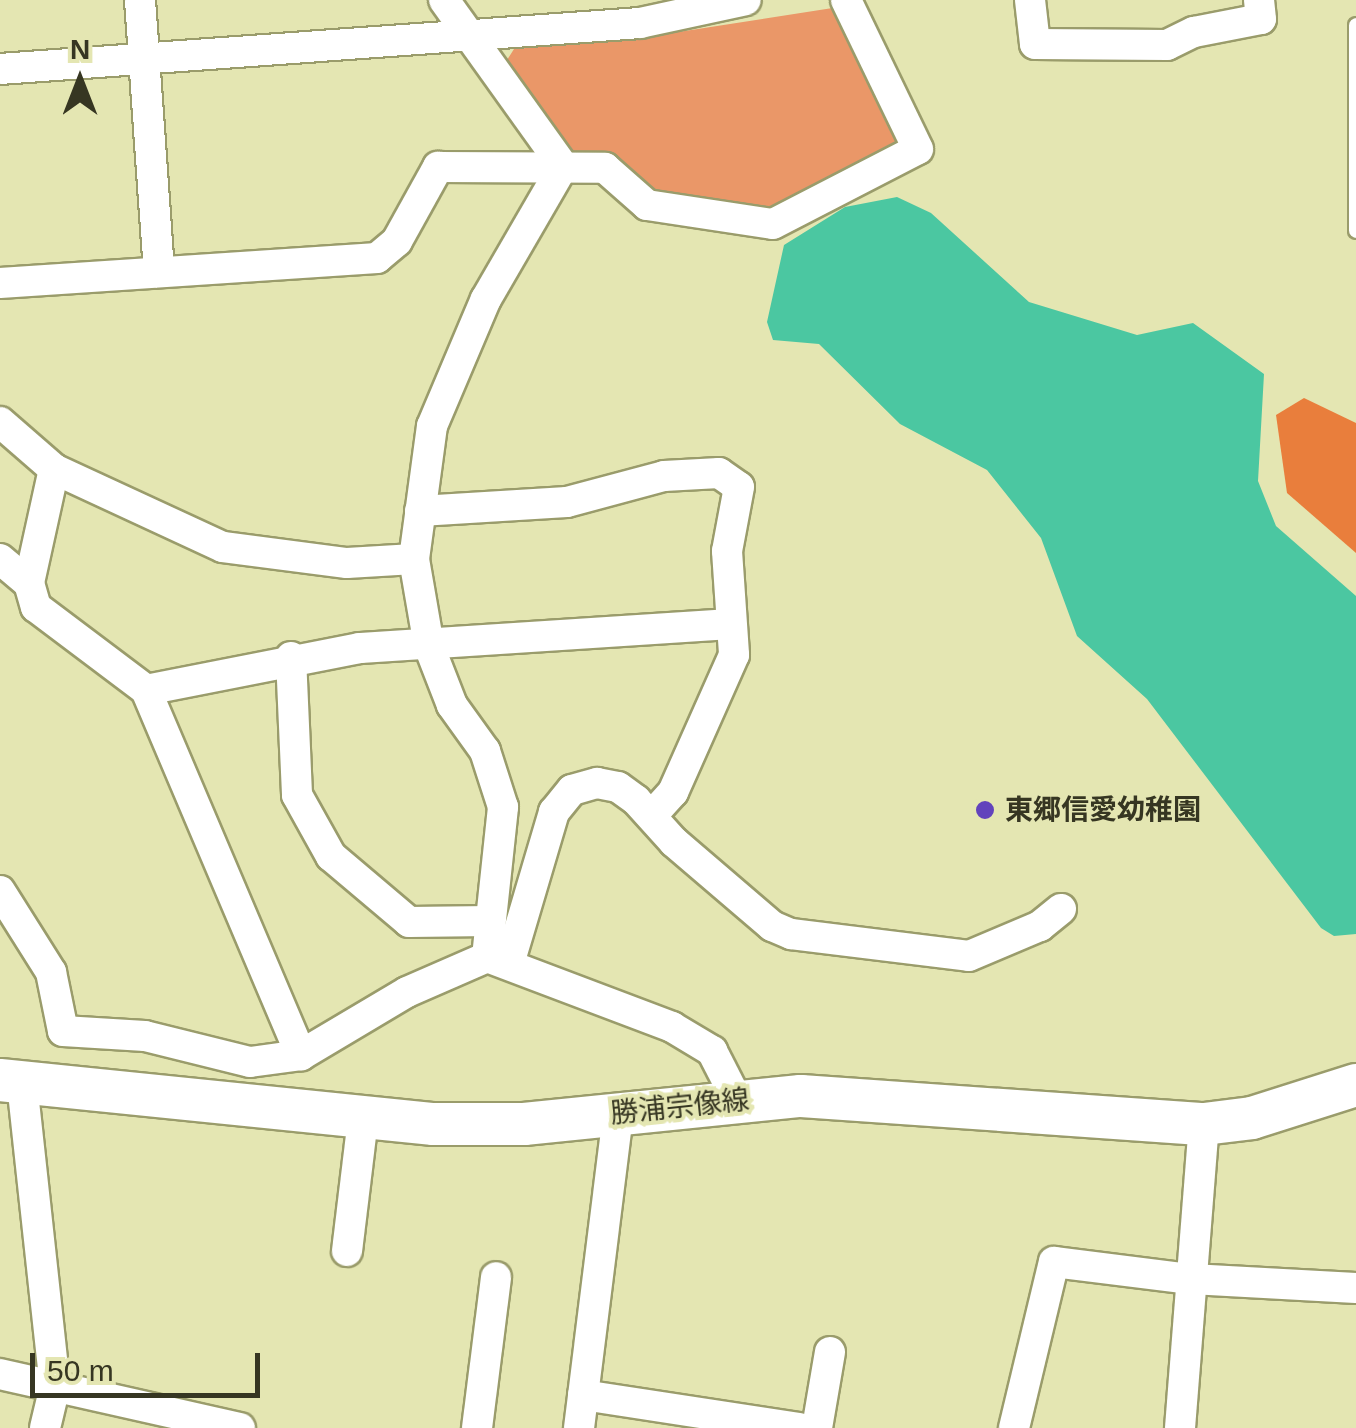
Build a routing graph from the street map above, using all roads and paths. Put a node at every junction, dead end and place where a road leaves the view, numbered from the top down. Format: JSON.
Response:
{"nodes":[{"id":1,"x":140,"y":0,"type":"edge"},
{"id":2,"x":444,"y":0,"type":"edge"},
{"id":3,"x":746,"y":0,"type":"edge"},
{"id":4,"x":846,"y":0,"type":"edge"},
{"id":5,"x":1030,"y":0,"type":"edge"},
{"id":6,"x":1259,"y":0,"type":"edge"},
{"id":7,"x":1356,"y":26,"type":"edge"},
{"id":8,"x":470,"y":38,"type":"junction"},
{"id":9,"x":144,"y":60,"type":"junction"},
{"id":10,"x":0,"y":69,"type":"edge"},
{"id":11,"x":564,"y":166,"type":"junction"},
{"id":12,"x":1356,"y":230,"type":"edge"},
{"id":13,"x":159,"y":272,"type":"junction"},
{"id":14,"x":0,"y":283,"type":"edge"},
{"id":15,"x":0,"y":422,"type":"edge"},
{"id":16,"x":54,"y":469,"type":"junction"},
{"id":17,"x":420,"y":510,"type":"junction"},
{"id":18,"x":0,"y":559,"type":"edge"},
{"id":19,"x":414,"y":559,"type":"junction"},
{"id":20,"x":29,"y":583,"type":"junction"},
{"id":21,"x":727,"y":624,"type":"junction"},
{"id":22,"x":429,"y":646,"type":"junction"},
{"id":23,"x":291,"y":657,"type":"junction"},
{"id":24,"x":146,"y":690,"type":"junction"},
{"id":25,"x":652,"y":815,"type":"junction"},
{"id":26,"x":2,"y":898,"type":"edge"},
{"id":27,"x":1061,"y":908,"type":"dead end"},
{"id":28,"x":490,"y":921,"type":"junction"},
{"id":29,"x":498,"y":960,"type":"junction"},
{"id":30,"x":301,"y":1055,"type":"junction"},
{"id":31,"x":11,"y":1081,"type":"edge"},
{"id":32,"x":1356,"y":1085,"type":"edge"},
{"id":33,"x":736,"y":1098,"type":"junction"},
{"id":34,"x":618,"y":1114,"type":"junction"},
{"id":35,"x":362,"y":1118,"type":"junction"},
{"id":36,"x":1204,"y":1124,"type":"junction"},
{"id":37,"x":347,"y":1252,"type":"dead end"},
{"id":38,"x":496,"y":1276,"type":"dead end"},
{"id":39,"x":1192,"y":1279,"type":"junction"},
{"id":40,"x":1356,"y":1288,"type":"edge"},
{"id":41,"x":830,"y":1352,"type":"dead end"},
{"id":42,"x":0,"y":1374,"type":"edge"},
{"id":43,"x":54,"y":1386,"type":"junction"},
{"id":44,"x":584,"y":1394,"type":"junction"},
{"id":45,"x":45,"y":1428,"type":"edge"},
{"id":46,"x":240,"y":1428,"type":"edge"},
{"id":47,"x":476,"y":1428,"type":"edge"},
{"id":48,"x":579,"y":1428,"type":"edge"},
{"id":49,"x":799,"y":1428,"type":"edge"},
{"id":50,"x":817,"y":1428,"type":"edge"},
{"id":51,"x":1014,"y":1428,"type":"edge"},
{"id":52,"x":1180,"y":1428,"type":"edge"}],
"edges":[{"from":1,"to":9,"type":"street"},
{"from":2,"to":8,"type":"street"},
{"from":3,"to":8,"type":"street"},
{"from":4,"to":11,"type":"street"},
{"from":5,"to":6,"type":"street"},
{"from":7,"to":12,"type":"lane"},
{"from":8,"to":9,"type":"street"},
{"from":8,"to":11,"type":"street"},
{"from":9,"to":10,"type":"street"},
{"from":9,"to":13,"type":"street"},
{"from":11,"to":13,"type":"street"},
{"from":11,"to":17,"type":"street"},
{"from":13,"to":14,"type":"street"},
{"from":15,"to":16,"type":"street"},
{"from":16,"to":19,"type":"street"},
{"from":16,"to":20,"type":"street"},
{"from":17,"to":19,"type":"street"},
{"from":17,"to":21,"type":"street"},
{"from":18,"to":20,"type":"street"},
{"from":19,"to":22,"type":"street"},
{"from":20,"to":24,"type":"street"},
{"from":21,"to":22,"type":"street"},
{"from":21,"to":25,"type":"street"},
{"from":22,"to":23,"type":"street"},
{"from":22,"to":28,"type":"street"},
{"from":23,"to":24,"type":"street"},
{"from":23,"to":28,"type":"street"},
{"from":24,"to":30,"type":"street"},
{"from":25,"to":27,"type":"street"},
{"from":25,"to":29,"type":"street"},
{"from":26,"to":30,"type":"street"},
{"from":28,"to":29,"type":"street"},
{"from":29,"to":30,"type":"street"},
{"from":29,"to":33,"type":"street"},
{"from":31,"to":35,"type":"main road","name":"勝浦宗像線"},
{"from":31,"to":43,"type":"street"},
{"from":32,"to":36,"type":"main road","name":"勝浦宗像線"},
{"from":33,"to":34,"type":"main road","name":"勝浦宗像線"},
{"from":33,"to":36,"type":"main road","name":"勝浦宗像線"},
{"from":34,"to":35,"type":"main road","name":"勝浦宗像線"},
{"from":34,"to":44,"type":"street"},
{"from":35,"to":37,"type":"street"},
{"from":36,"to":39,"type":"street"},
{"from":38,"to":47,"type":"street"},
{"from":39,"to":40,"type":"street"},
{"from":39,"to":51,"type":"street"},
{"from":39,"to":52,"type":"street"},
{"from":41,"to":50,"type":"street"},
{"from":42,"to":43,"type":"street"},
{"from":43,"to":45,"type":"street"},
{"from":43,"to":46,"type":"street"},
{"from":44,"to":48,"type":"street"},
{"from":44,"to":49,"type":"street"}]}
